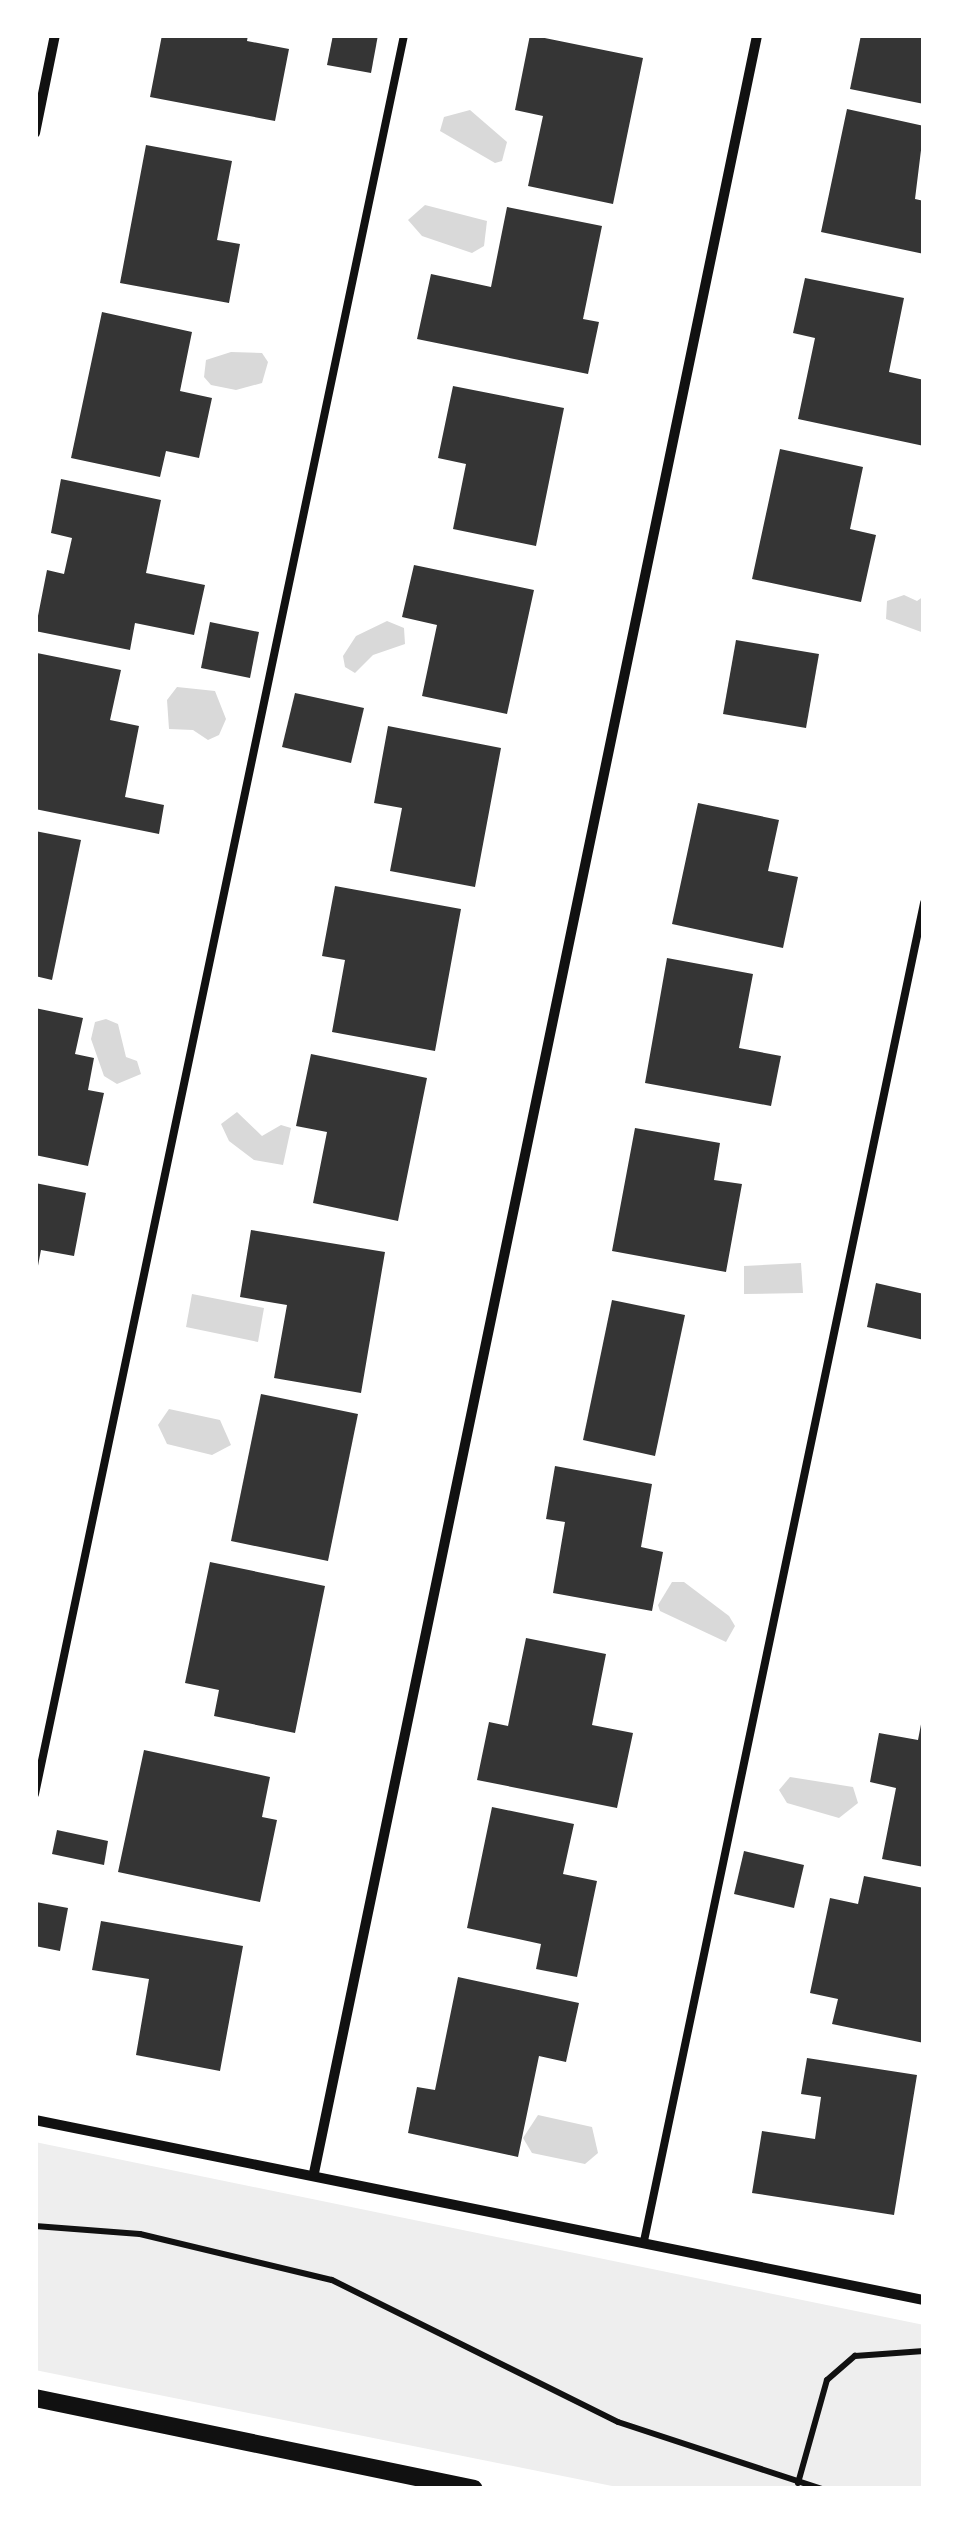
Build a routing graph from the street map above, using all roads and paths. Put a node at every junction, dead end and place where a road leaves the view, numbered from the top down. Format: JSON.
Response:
{"nodes":[{"id":1,"x":56,"y":35,"type":"edge"},
{"id":2,"x":404,"y":35,"type":"edge"},
{"id":3,"x":757,"y":35,"type":"edge"},
{"id":4,"x":35,"y":133,"type":"edge"},
{"id":5,"x":924,"y":903,"type":"edge"},
{"id":6,"x":35,"y":1794,"type":"edge"},
{"id":7,"x":35,"y":2120,"type":"edge"},
{"id":8,"x":314,"y":2173,"type":"junction"},
{"id":9,"x":35,"y":2226,"type":"edge"},
{"id":10,"x":644,"y":2240,"type":"junction"},
{"id":11,"x":924,"y":2300,"type":"edge"},
{"id":12,"x":924,"y":2350,"type":"edge"},
{"id":13,"x":35,"y":2398,"type":"edge"},
{"id":14,"x":798,"y":2483,"type":"junction"},
{"id":15,"x":474,"y":2489,"type":"edge"},
{"id":16,"x":822,"y":2489,"type":"edge"}],
"edges":[{"from":1,"to":4,"type":"street"},
{"from":2,"to":6,"type":"lane"},
{"from":3,"to":8,"type":"street"},
{"from":5,"to":10,"type":"lane"},
{"from":7,"to":8,"type":"street"},
{"from":8,"to":10,"type":"street"},
{"from":9,"to":14,"type":"path"},
{"from":10,"to":11,"type":"street"},
{"from":12,"to":14,"type":"path"},
{"from":13,"to":15,"type":"street"},
{"from":14,"to":16,"type":"path"}]}
